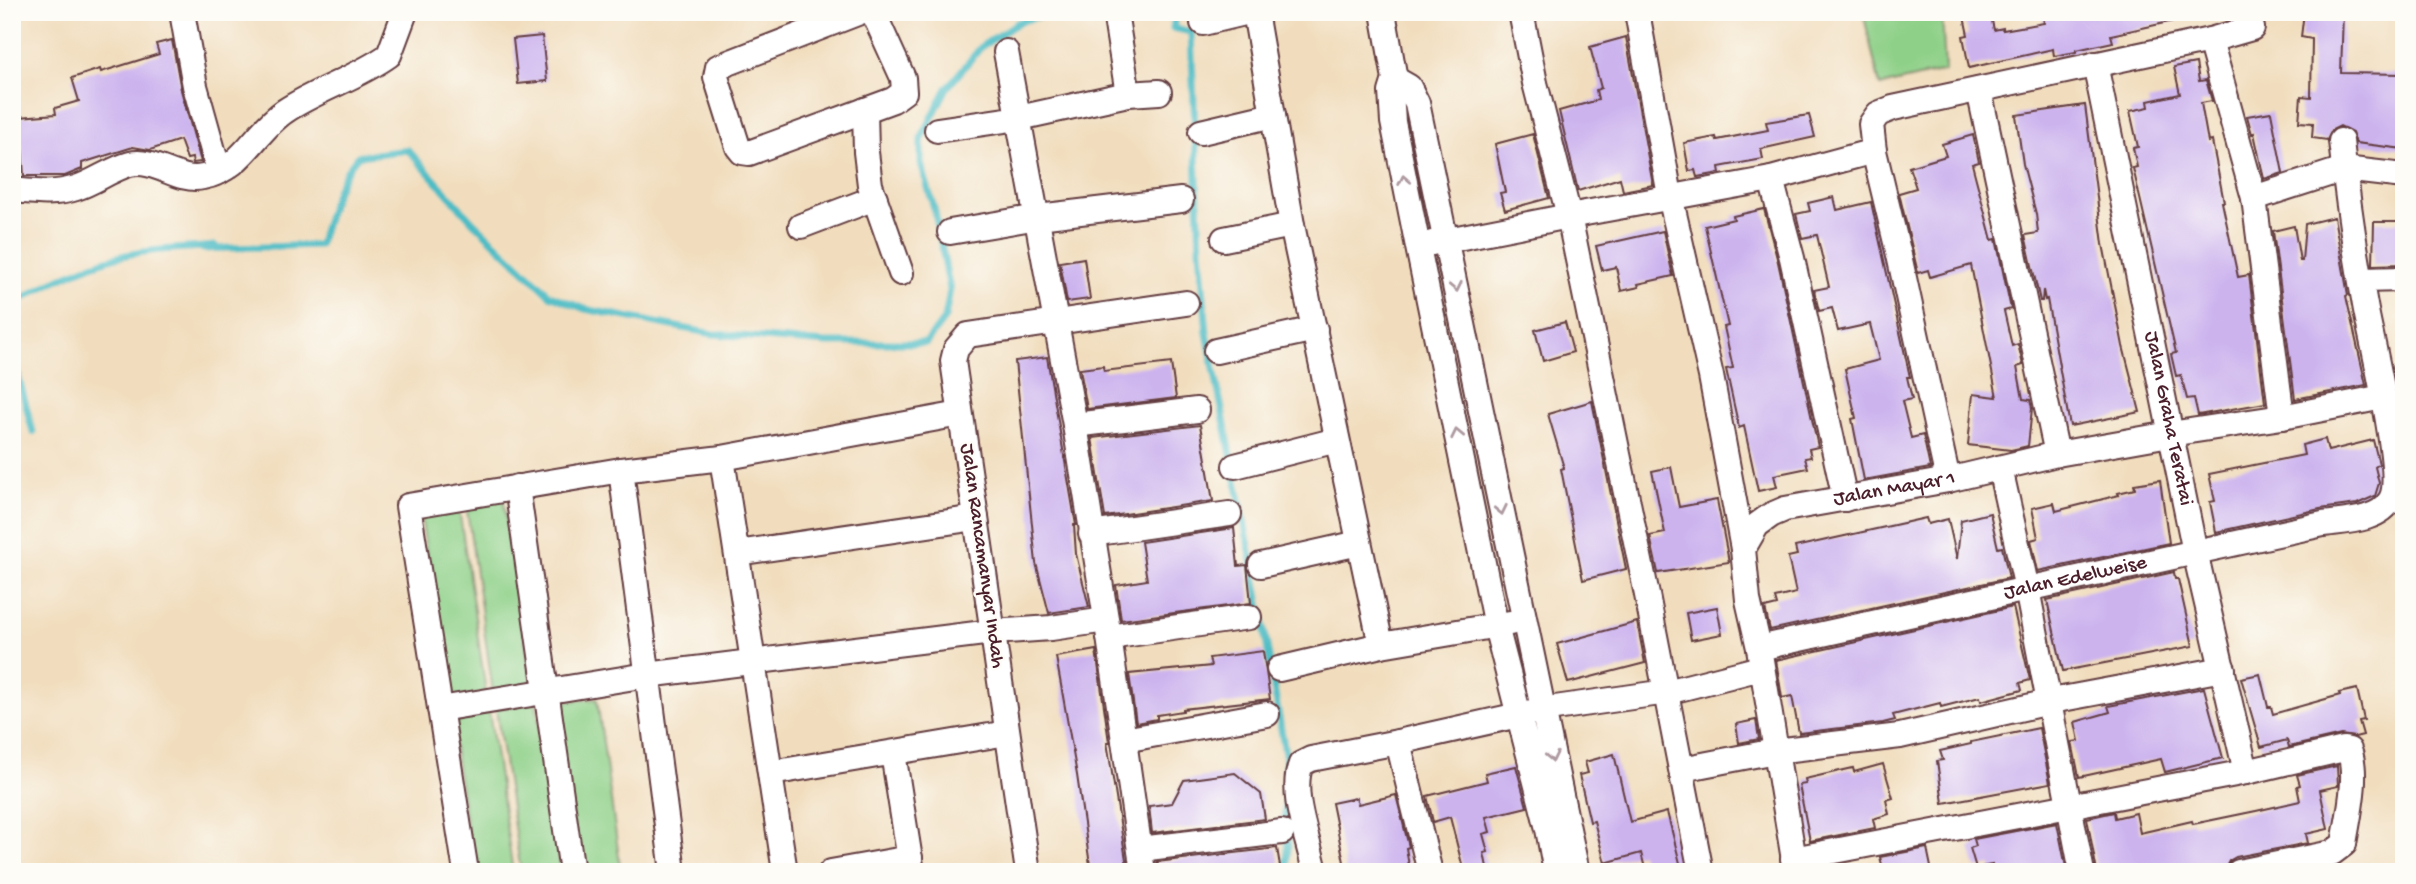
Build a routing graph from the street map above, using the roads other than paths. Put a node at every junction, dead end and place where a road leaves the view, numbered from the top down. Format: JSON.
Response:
{"nodes":[{"id":1,"x":182,"y":12,"type":"edge"},
{"id":2,"x":405,"y":12,"type":"edge"},
{"id":3,"x":860,"y":12,"type":"edge"},
{"id":4,"x":873,"y":12,"type":"edge"},
{"id":5,"x":1115,"y":12,"type":"edge"},
{"id":6,"x":1249,"y":12,"type":"edge"},
{"id":7,"x":1255,"y":12,"type":"edge"},
{"id":8,"x":1383,"y":12,"type":"edge"},
{"id":9,"x":1521,"y":12,"type":"edge"},
{"id":10,"x":1637,"y":12,"type":"edge"},
{"id":11,"x":1203,"y":23,"type":"dead end"},
{"id":12,"x":2252,"y":28,"type":"dead end"},
{"id":13,"x":2210,"y":40,"type":"junction"},
{"id":14,"x":1006,"y":52,"type":"dead end"},
{"id":15,"x":2095,"y":64,"type":"junction"},
{"id":16,"x":1395,"y":79,"type":"junction"},
{"id":17,"x":1979,"y":90,"type":"junction"},
{"id":18,"x":1159,"y":92,"type":"dead end"},
{"id":19,"x":1128,"y":93,"type":"junction"},
{"id":20,"x":865,"y":110,"type":"junction"},
{"id":21,"x":1273,"y":114,"type":"junction"},
{"id":22,"x":1018,"y":118,"type":"junction"},
{"id":23,"x":937,"y":130,"type":"dead end"},
{"id":24,"x":1201,"y":132,"type":"dead end"},
{"id":25,"x":2341,"y":141,"type":"dead end"},
{"id":26,"x":1874,"y":151,"type":"junction"},
{"id":27,"x":2344,"y":169,"type":"junction"},
{"id":28,"x":219,"y":172,"type":"junction"},
{"id":29,"x":2404,"y":176,"type":"edge"},
{"id":30,"x":1770,"y":179,"type":"junction"},
{"id":31,"x":12,"y":190,"type":"edge"},
{"id":32,"x":1670,"y":196,"type":"junction"},
{"id":33,"x":875,"y":198,"type":"junction"},
{"id":34,"x":2253,"y":198,"type":"junction"},
{"id":35,"x":1181,"y":200,"type":"dead end"},
{"id":36,"x":1569,"y":216,"type":"junction"},
{"id":37,"x":1038,"y":217,"type":"junction"},
{"id":38,"x":1292,"y":225,"type":"junction"},
{"id":39,"x":801,"y":226,"type":"dead end"},
{"id":40,"x":950,"y":232,"type":"dead end"},
{"id":41,"x":1224,"y":239,"type":"dead end"},
{"id":42,"x":1446,"y":240,"type":"junction"},
{"id":43,"x":1418,"y":247,"type":"junction"},
{"id":44,"x":901,"y":273,"type":"dead end"},
{"id":45,"x":2361,"y":279,"type":"junction"},
{"id":46,"x":2404,"y":279,"type":"edge"},
{"id":47,"x":1186,"y":303,"type":"dead end"},
{"id":48,"x":1058,"y":323,"type":"junction"},
{"id":49,"x":1315,"y":329,"type":"junction"},
{"id":50,"x":1216,"y":351,"type":"dead end"},
{"id":51,"x":2383,"y":397,"type":"junction"},
{"id":52,"x":1197,"y":410,"type":"dead end"},
{"id":53,"x":960,"y":414,"type":"junction"},
{"id":54,"x":2282,"y":417,"type":"junction"},
{"id":55,"x":1075,"y":425,"type":"junction"},
{"id":56,"x":2170,"y":433,"type":"junction"},
{"id":57,"x":1337,"y":440,"type":"junction"},
{"id":58,"x":2057,"y":454,"type":"junction"},
{"id":59,"x":722,"y":458,"type":"junction"},
{"id":60,"x":1236,"y":466,"type":"dead end"},
{"id":61,"x":2000,"y":468,"type":"junction"},
{"id":62,"x":621,"y":470,"type":"junction"},
{"id":63,"x":1948,"y":480,"type":"junction"},
{"id":64,"x":517,"y":487,"type":"junction"},
{"id":65,"x":1845,"y":499,"type":"junction"},
{"id":66,"x":1229,"y":514,"type":"dead end"},
{"id":67,"x":976,"y":518,"type":"junction"},
{"id":68,"x":1091,"y":534,"type":"junction"},
{"id":69,"x":1359,"y":543,"type":"junction"},
{"id":70,"x":1743,"y":549,"type":"junction"},
{"id":71,"x":2195,"y":552,"type":"junction"},
{"id":72,"x":737,"y":553,"type":"junction"},
{"id":73,"x":1261,"y":565,"type":"dead end"},
{"id":74,"x":2027,"y":589,"type":"junction"},
{"id":75,"x":1249,"y":617,"type":"dead end"},
{"id":76,"x":1524,"y":620,"type":"junction"},
{"id":77,"x":1496,"y":626,"type":"junction"},
{"id":78,"x":1108,"y":628,"type":"junction"},
{"id":79,"x":992,"y":632,"type":"junction"},
{"id":80,"x":1381,"y":645,"type":"junction"},
{"id":81,"x":1760,"y":658,"type":"junction"},
{"id":82,"x":753,"y":661,"type":"junction"},
{"id":83,"x":1279,"y":669,"type":"dead end"},
{"id":84,"x":2224,"y":669,"type":"junction"},
{"id":85,"x":647,"y":675,"type":"junction"},
{"id":86,"x":1667,"y":692,"type":"junction"},
{"id":87,"x":545,"y":693,"type":"junction"},
{"id":88,"x":2048,"y":703,"type":"junction"},
{"id":89,"x":440,"y":709,"type":"junction"},
{"id":90,"x":1542,"y":710,"type":"junction"},
{"id":91,"x":1267,"y":715,"type":"dead end"},
{"id":92,"x":1518,"y":717,"type":"junction"},
{"id":93,"x":1007,"y":733,"type":"junction"},
{"id":94,"x":1124,"y":740,"type":"junction"},
{"id":95,"x":1398,"y":743,"type":"junction"},
{"id":96,"x":1775,"y":751,"type":"junction"},
{"id":97,"x":893,"y":753,"type":"junction"},
{"id":98,"x":1682,"y":769,"type":"junction"},
{"id":99,"x":2246,"y":772,"type":"junction"},
{"id":100,"x":771,"y":773,"type":"junction"},
{"id":101,"x":2069,"y":804,"type":"junction"},
{"id":102,"x":1282,"y":832,"type":"dead end"},
{"id":103,"x":1142,"y":861,"type":"edge"},
{"id":104,"x":911,"y":865,"type":"edge"},
{"id":105,"x":1795,"y":865,"type":"edge"},
{"id":106,"x":466,"y":872,"type":"edge"},
{"id":107,"x":572,"y":872,"type":"edge"},
{"id":108,"x":673,"y":872,"type":"edge"},
{"id":109,"x":785,"y":872,"type":"edge"},
{"id":110,"x":831,"y":872,"type":"edge"},
{"id":111,"x":1028,"y":872,"type":"edge"},
{"id":112,"x":1315,"y":872,"type":"edge"},
{"id":113,"x":1430,"y":872,"type":"edge"},
{"id":114,"x":1556,"y":872,"type":"edge"},
{"id":115,"x":1577,"y":872,"type":"edge"},
{"id":116,"x":1700,"y":872,"type":"edge"},
{"id":117,"x":2082,"y":872,"type":"edge"},
{"id":118,"x":2239,"y":872,"type":"edge"}],
"edges":[{"from":1,"to":28,"type":"street"},
{"from":2,"to":28,"type":"street"},
{"from":3,"to":20,"type":"street"},
{"from":4,"to":20,"type":"street"},
{"from":5,"to":19,"type":"street"},
{"from":6,"to":11,"type":"street"},
{"from":7,"to":21,"type":"street"},
{"from":8,"to":16,"type":"street"},
{"from":9,"to":36,"type":"street"},
{"from":10,"to":32,"type":"street"},
{"from":12,"to":13,"type":"street"},
{"from":13,"to":15,"type":"street"},
{"from":13,"to":34,"type":"street"},
{"from":14,"to":22,"type":"street"},
{"from":15,"to":17,"type":"street"},
{"from":15,"to":56,"type":"street","name":"Jalan Graha Teratai"},
{"from":16,"to":42,"type":"street"},
{"from":43,"to":16,"type":"street","one_way":true},
{"from":17,"to":26,"type":"street"},
{"from":17,"to":58,"type":"street"},
{"from":18,"to":19,"type":"street"},
{"from":19,"to":22,"type":"street"},
{"from":20,"to":33,"type":"street"},
{"from":21,"to":24,"type":"street"},
{"from":21,"to":38,"type":"street"},
{"from":22,"to":23,"type":"street"},
{"from":22,"to":37,"type":"street"},
{"from":25,"to":27,"type":"street"},
{"from":26,"to":30,"type":"street"},
{"from":26,"to":63,"type":"street"},
{"from":27,"to":29,"type":"street"},
{"from":27,"to":34,"type":"street"},
{"from":27,"to":45,"type":"street"},
{"from":28,"to":31,"type":"street"},
{"from":30,"to":32,"type":"street"},
{"from":30,"to":65,"type":"street"},
{"from":32,"to":36,"type":"street"},
{"from":32,"to":70,"type":"street"},
{"from":33,"to":39,"type":"street"},
{"from":33,"to":44,"type":"street"},
{"from":34,"to":54,"type":"street"},
{"from":35,"to":37,"type":"street"},
{"from":36,"to":42,"type":"street"},
{"from":36,"to":86,"type":"street"},
{"from":37,"to":40,"type":"street"},
{"from":37,"to":48,"type":"street"},
{"from":38,"to":41,"type":"street"},
{"from":38,"to":49,"type":"street"},
{"from":42,"to":43,"type":"street"},
{"from":42,"to":76,"type":"street","one_way":true},
{"from":77,"to":43,"type":"street","one_way":true},
{"from":45,"to":46,"type":"street"},
{"from":45,"to":51,"type":"street"},
{"from":47,"to":48,"type":"street"},
{"from":48,"to":53,"type":"street","name":"Jalan Rancamanyar Indah"},
{"from":48,"to":55,"type":"street"},
{"from":49,"to":50,"type":"street"},
{"from":49,"to":57,"type":"street"},
{"from":51,"to":54,"type":"street","name":"Jalan Mayar 1"},
{"from":51,"to":71,"type":"street","name":"Jalan Edelweise"},
{"from":52,"to":55,"type":"street"},
{"from":53,"to":59,"type":"street"},
{"from":53,"to":67,"type":"street","name":"Jalan Rancamanyar Indah"},
{"from":54,"to":56,"type":"street","name":"Jalan Mayar 1"},
{"from":55,"to":68,"type":"street"},
{"from":56,"to":58,"type":"street","name":"Jalan Mayar 1"},
{"from":56,"to":71,"type":"street","name":"Jalan Graha Teratai"},
{"from":57,"to":60,"type":"street"},
{"from":57,"to":69,"type":"street"},
{"from":58,"to":61,"type":"street","name":"Jalan Mayar 1"},
{"from":59,"to":62,"type":"street"},
{"from":59,"to":72,"type":"street"},
{"from":61,"to":63,"type":"street","name":"Jalan Mayar 1"},
{"from":61,"to":74,"type":"street"},
{"from":62,"to":64,"type":"street"},
{"from":62,"to":85,"type":"street"},
{"from":63,"to":65,"type":"street","name":"Jalan Mayar 1"},
{"from":64,"to":87,"type":"street"},
{"from":64,"to":89,"type":"street"},
{"from":65,"to":70,"type":"street","name":"Jalan Mayar 1"},
{"from":66,"to":68,"type":"street"},
{"from":67,"to":72,"type":"street"},
{"from":67,"to":79,"type":"street","name":"Jalan Rancamanyar Indah"},
{"from":68,"to":78,"type":"street"},
{"from":69,"to":73,"type":"street"},
{"from":69,"to":80,"type":"street"},
{"from":70,"to":81,"type":"street"},
{"from":71,"to":74,"type":"street","name":"Jalan Edelweise"},
{"from":71,"to":84,"type":"street","name":"Jalan Graha Teratai"},
{"from":72,"to":82,"type":"street"},
{"from":74,"to":81,"type":"street","name":"Jalan Edelweise"},
{"from":74,"to":88,"type":"street"},
{"from":75,"to":78,"type":"street"},
{"from":76,"to":77,"type":"street"},
{"from":76,"to":90,"type":"street"},
{"from":77,"to":80,"type":"street"},
{"from":77,"to":92,"type":"street"},
{"from":78,"to":79,"type":"street"},
{"from":78,"to":94,"type":"street"},
{"from":79,"to":82,"type":"street"},
{"from":79,"to":93,"type":"street","name":"Jalan Rancamanyar Indah"},
{"from":80,"to":83,"type":"street"},
{"from":81,"to":86,"type":"street","name":"Jalan Edelweise"},
{"from":81,"to":96,"type":"street"},
{"from":82,"to":85,"type":"street"},
{"from":82,"to":100,"type":"street"},
{"from":84,"to":88,"type":"street"},
{"from":84,"to":99,"type":"street","name":"Jalan Graha Teratai"},
{"from":85,"to":87,"type":"street"},
{"from":85,"to":108,"type":"street"},
{"from":86,"to":90,"type":"street","name":"Jalan Edelweise"},
{"from":86,"to":98,"type":"street"},
{"from":87,"to":89,"type":"street"},
{"from":87,"to":107,"type":"street"},
{"from":88,"to":96,"type":"street"},
{"from":88,"to":101,"type":"street"},
{"from":89,"to":106,"type":"street"},
{"from":90,"to":92,"type":"street","name":"Jalan Edelweise"},
{"from":90,"to":115,"type":"street","one_way":true},
{"from":91,"to":94,"type":"street"},
{"from":92,"to":95,"type":"street","name":"Jalan Edelweise"},
{"from":92,"to":114,"type":"street"},
{"from":93,"to":97,"type":"street"},
{"from":93,"to":111,"type":"street","name":"Jalan Rancamanyar Indah"},
{"from":94,"to":103,"type":"street"},
{"from":95,"to":112,"type":"street","name":"Jalan Edelweise"},
{"from":95,"to":113,"type":"street"},
{"from":96,"to":98,"type":"street"},
{"from":96,"to":105,"type":"street"},
{"from":97,"to":100,"type":"street"},
{"from":97,"to":104,"type":"street"},
{"from":98,"to":116,"type":"street"},
{"from":99,"to":101,"type":"street"},
{"from":99,"to":118,"type":"street"},
{"from":100,"to":109,"type":"street"},
{"from":101,"to":105,"type":"street"},
{"from":101,"to":117,"type":"street"},
{"from":102,"to":103,"type":"street"},
{"from":104,"to":110,"type":"street"}]}
